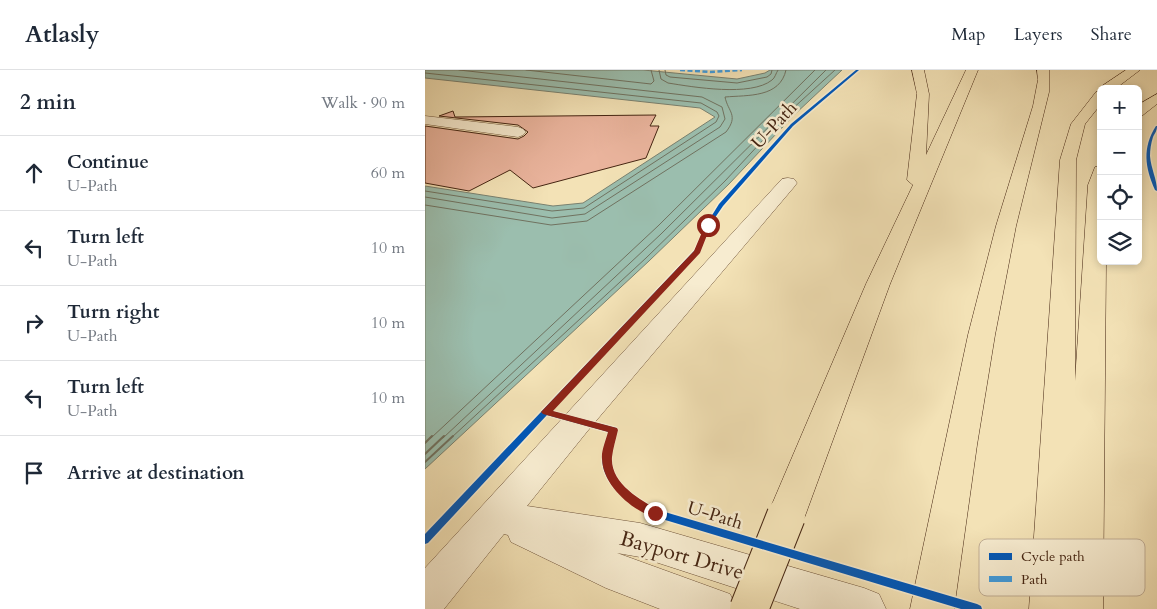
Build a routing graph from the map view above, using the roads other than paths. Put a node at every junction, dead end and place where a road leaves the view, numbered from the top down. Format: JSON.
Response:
{"nodes":[{"id":1,"x":918,"y":70,"type":"edge"},
{"id":2,"x":972,"y":70,"type":"edge"},
{"id":3,"x":1043,"y":70,"type":"edge"},
{"id":4,"x":1134,"y":70,"type":"edge"},
{"id":5,"x":1112,"y":85,"type":"edge"},
{"id":6,"x":1157,"y":98,"type":"edge"},
{"id":7,"x":1097,"y":100,"type":"edge"},
{"id":8,"x":1142,"y":109,"type":"edge"},
{"id":9,"x":425,"y":120,"type":"edge"},
{"id":10,"x":519,"y":132,"type":"dead end"},
{"id":11,"x":1100,"y":175,"type":"edge"},
{"id":12,"x":788,"y":182,"type":"dead end"},
{"id":13,"x":914,"y":200,"type":"junction"},
{"id":14,"x":497,"y":517,"type":"junction"},
{"id":15,"x":1066,"y":539,"type":"edge"},
{"id":16,"x":1071,"y":539,"type":"edge"},
{"id":17,"x":425,"y":599,"type":"edge"},
{"id":18,"x":715,"y":609,"type":"edge"},
{"id":19,"x":749,"y":609,"type":"edge"},
{"id":20,"x":864,"y":609,"type":"edge"},
{"id":21,"x":932,"y":609,"type":"edge"}],
"edges":[{"from":1,"to":13,"type":"highway"},
{"from":2,"to":13,"type":"highway"},
{"from":3,"to":21,"type":"highway"},
{"from":4,"to":5,"type":"highway"},
{"from":6,"to":8,"type":"highway"},
{"from":7,"to":15,"type":"highway"},
{"from":9,"to":10,"type":"street"},
{"from":11,"to":16,"type":"highway"},
{"from":12,"to":14,"type":"street"},
{"from":13,"to":19,"type":"highway","bridge":true},
{"from":14,"to":17,"type":"street"},
{"from":14,"to":18,"type":"street","name":"Bayport Drive"},
{"from":14,"to":20,"type":"street","name":"Bayport Drive"}]}
